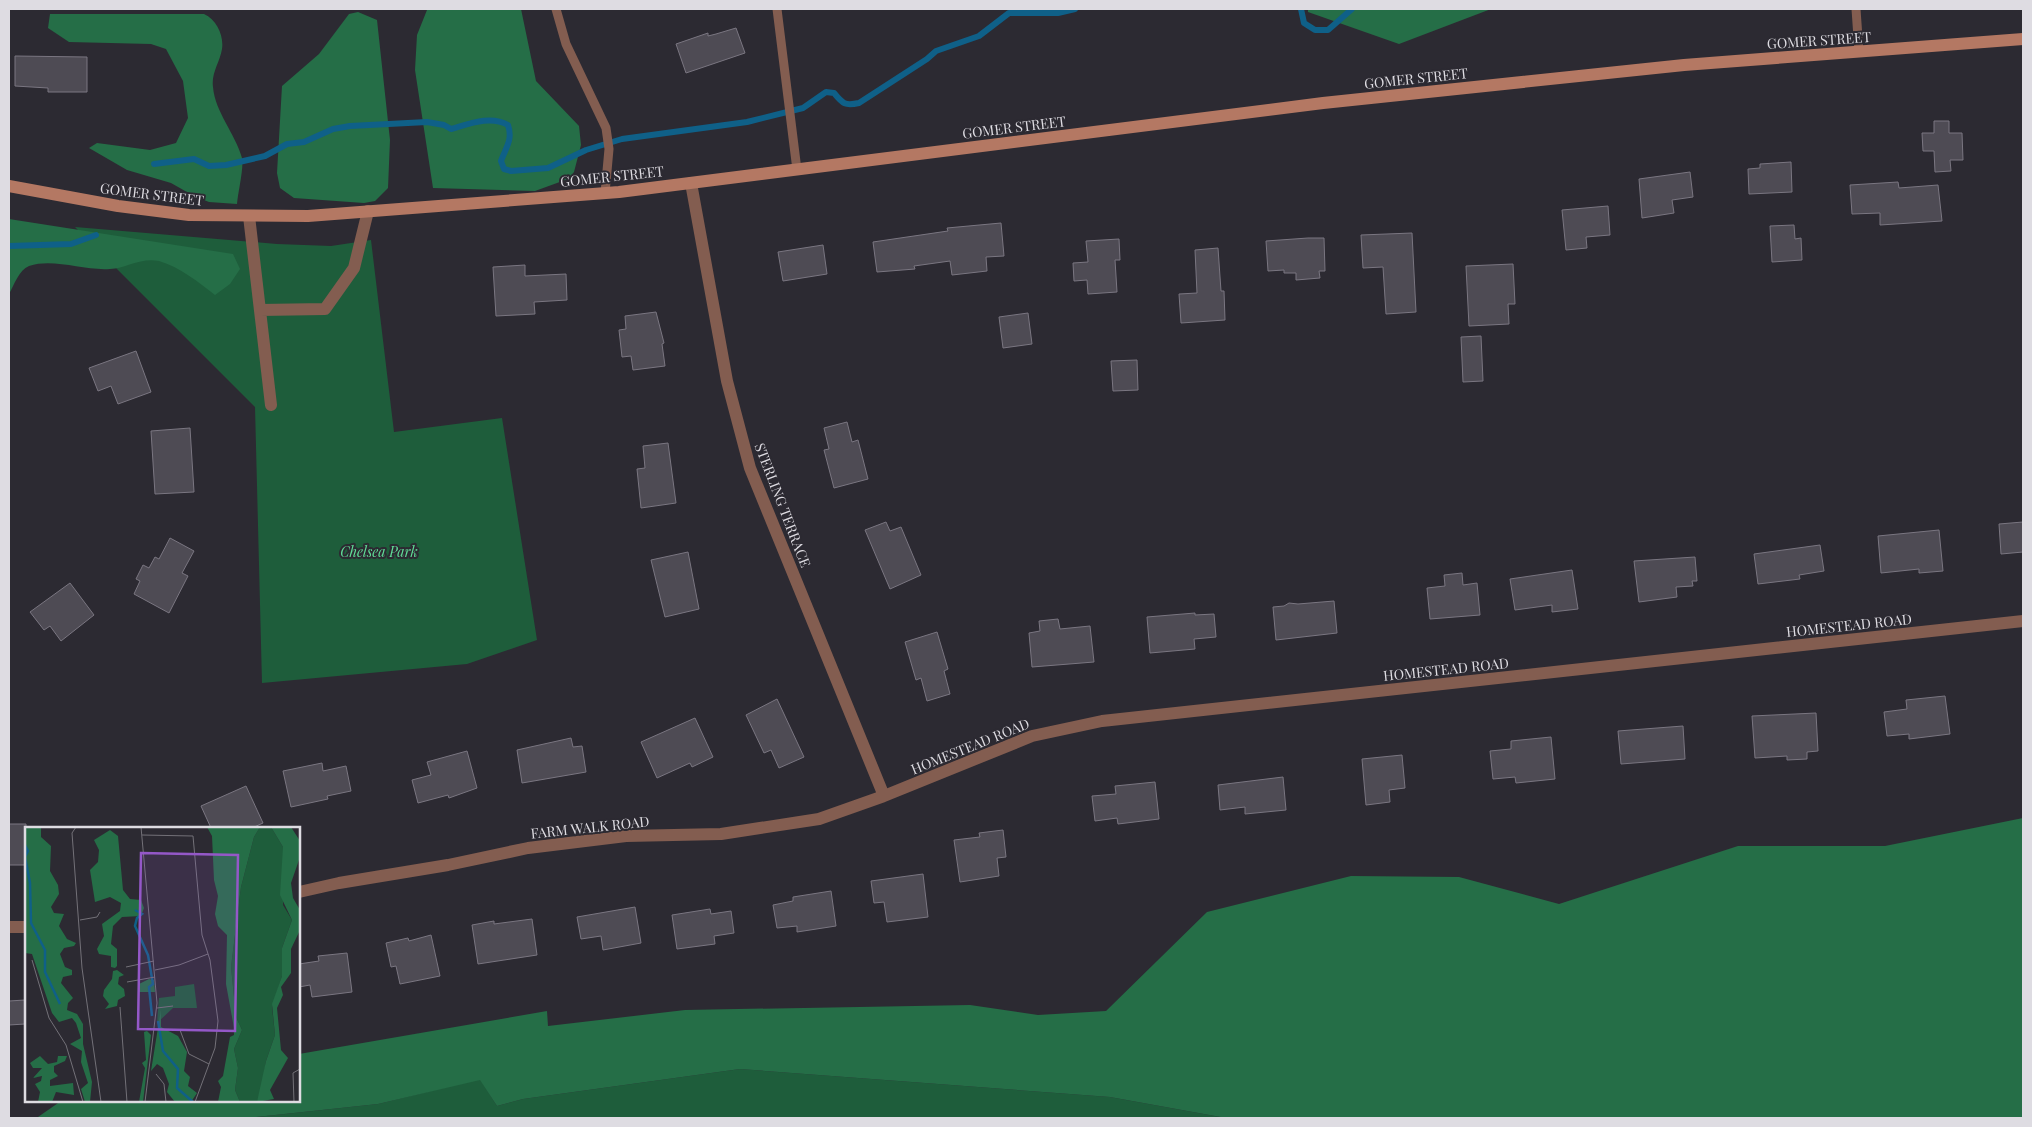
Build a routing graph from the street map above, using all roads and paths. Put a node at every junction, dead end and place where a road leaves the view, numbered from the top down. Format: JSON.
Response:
{"nodes":[{"id":1,"x":556,"y":9,"type":"edge"},
{"id":2,"x":778,"y":9,"type":"edge"},
{"id":3,"x":1856,"y":9,"type":"edge"},
{"id":4,"x":2023,"y":40,"type":"edge"},
{"id":5,"x":1859,"y":52,"type":"junction"},
{"id":6,"x":797,"y":170,"type":"junction"},
{"id":7,"x":691,"y":183,"type":"junction"},
{"id":8,"x":9,"y":186,"type":"edge"},
{"id":9,"x":605,"y":193,"type":"junction"},
{"id":10,"x":368,"y":211,"type":"junction"},
{"id":11,"x":248,"y":216,"type":"junction"},
{"id":12,"x":260,"y":310,"type":"junction"},
{"id":13,"x":271,"y":405,"type":"dead end"},
{"id":14,"x":2023,"y":621,"type":"edge"},
{"id":15,"x":884,"y":796,"type":"junction"},
{"id":16,"x":300,"y":892,"type":"edge"},
{"id":17,"x":9,"y":927,"type":"edge"},
{"id":18,"x":25,"y":927,"type":"edge"}],
"edges":[{"from":1,"to":9,"type":"lane"},
{"from":2,"to":6,"type":"lane"},
{"from":3,"to":5,"type":"lane"},
{"from":4,"to":5,"type":"street","name":"GOMER STREET"},
{"from":5,"to":6,"type":"street","name":"GOMER STREET"},
{"from":6,"to":7,"type":"street","name":"GOMER STREET"},
{"from":7,"to":9,"type":"street","name":"GOMER STREET"},
{"from":7,"to":15,"type":"street","name":"STERLING TERRACE"},
{"from":8,"to":11,"type":"street","name":"GOMER STREET"},
{"from":9,"to":10,"type":"street","name":"GOMER STREET"},
{"from":10,"to":11,"type":"street","name":"GOMER STREET"},
{"from":10,"to":12,"type":"street"},
{"from":11,"to":12,"type":"street"},
{"from":12,"to":13,"type":"street"},
{"from":14,"to":15,"type":"street","name":"HOMESTEAD ROAD"},
{"from":15,"to":16,"type":"street","name":"FARM WALK ROAD"},
{"from":17,"to":18,"type":"street"}]}
